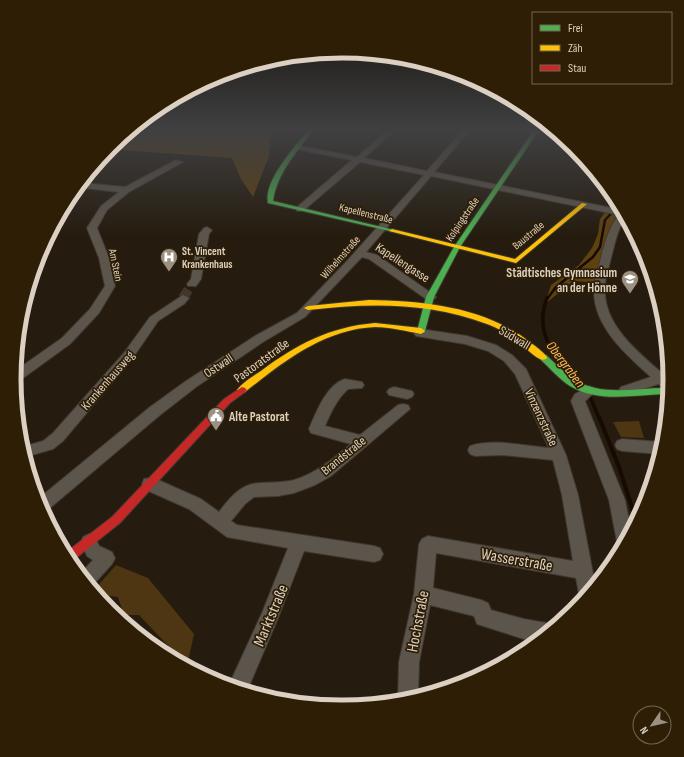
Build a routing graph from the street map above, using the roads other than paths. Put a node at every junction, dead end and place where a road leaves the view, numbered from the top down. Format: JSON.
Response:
{"nodes":[{"id":1,"x":174,"y":165,"type":"edge"},
{"id":2,"x":286,"y":165,"type":"edge"},
{"id":3,"x":353,"y":165,"type":"edge"},
{"id":4,"x":386,"y":165,"type":"edge"},
{"id":5,"x":436,"y":165,"type":"edge"},
{"id":6,"x":513,"y":165,"type":"edge"},
{"id":7,"x":429,"y":174,"type":"junction"},
{"id":8,"x":85,"y":186,"type":"edge"},
{"id":9,"x":498,"y":187,"type":"junction"},
{"id":10,"x":126,"y":190,"type":"junction"},
{"id":11,"x":584,"y":204,"type":"junction"},
{"id":12,"x":300,"y":209,"type":"junction"},
{"id":13,"x":616,"y":211,"type":"edge"},
{"id":14,"x":620,"y":218,"type":"edge"},
{"id":15,"x":380,"y":229,"type":"junction"},
{"id":16,"x":207,"y":230,"type":"dead end"},
{"id":17,"x":457,"y":247,"type":"junction"},
{"id":18,"x":360,"y":252,"type":"junction"},
{"id":19,"x":192,"y":284,"type":"tunnel mouth"},
{"id":20,"x":183,"y":298,"type":"tunnel mouth"},
{"id":21,"x":429,"y":301,"type":"junction"},
{"id":22,"x":308,"y":308,"type":"junction"},
{"id":23,"x":421,"y":332,"type":"junction"},
{"id":24,"x":21,"y":373,"type":"edge"},
{"id":25,"x":663,"y":380,"type":"edge"},
{"id":26,"x":663,"y":382,"type":"edge"},
{"id":27,"x":357,"y":385,"type":"dead end"},
{"id":28,"x":662,"y":390,"type":"edge"},
{"id":29,"x":588,"y":393,"type":"junction"},
{"id":30,"x":617,"y":393,"type":"junction"},
{"id":31,"x":403,"y":409,"type":"dead end"},
{"id":32,"x":361,"y":441,"type":"junction"},
{"id":33,"x":622,"y":445,"type":"dead end"},
{"id":34,"x":655,"y":448,"type":"edge"},
{"id":35,"x":29,"y":450,"type":"edge"},
{"id":36,"x":475,"y":450,"type":"dead end"},
{"id":37,"x":559,"y":455,"type":"junction"},
{"id":38,"x":150,"y":484,"type":"junction"},
{"id":39,"x":45,"y":502,"type":"edge"},
{"id":40,"x":220,"y":523,"type":"junction"},
{"id":41,"x":623,"y":533,"type":"edge"},
{"id":42,"x":89,"y":542,"type":"junction"},
{"id":43,"x":300,"y":542,"type":"junction"},
{"id":44,"x":428,"y":544,"type":"joint"},
{"id":45,"x":73,"y":554,"type":"edge"},
{"id":46,"x":374,"y":554,"type":"dead end"},
{"id":47,"x":584,"y":571,"type":"junction"},
{"id":48,"x":90,"y":577,"type":"edge"},
{"id":49,"x":587,"y":586,"type":"edge"},
{"id":50,"x":424,"y":594,"type":"junction"},
{"id":51,"x":539,"y":632,"type":"edge"},
{"id":52,"x":240,"y":683,"type":"edge"},
{"id":53,"x":408,"y":692,"type":"edge"}],
"edges":[{"from":1,"to":10,"type":"street","name":"Am Stein"},
{"from":2,"to":12,"type":"street","name":"Kapellenstraße"},
{"from":3,"to":12,"type":"street"},
{"from":4,"to":7,"type":"street"},
{"from":5,"to":7,"type":"street","name":"Wilhelmstraße"},
{"from":6,"to":9,"type":"street","name":"Kolpingstraße"},
{"from":7,"to":9,"type":"street"},
{"from":7,"to":15,"type":"street","name":"Wilhelmstraße"},
{"from":8,"to":10,"type":"street"},
{"from":9,"to":11,"type":"street"},
{"from":9,"to":17,"type":"street","name":"Kolpingstraße"},
{"from":10,"to":24,"type":"street","name":"Am Stein"},
{"from":11,"to":13,"type":"street"},
{"from":11,"to":17,"type":"street","name":"Baustraße"},
{"from":12,"to":15,"type":"street","name":"Kapellenstraße"},
{"from":14,"to":25,"type":"street"},
{"from":15,"to":17,"type":"street","name":"Kapellenstraße"},
{"from":15,"to":18,"type":"street","name":"Wilhelmstraße"},
{"from":16,"to":19,"type":"street"},
{"from":17,"to":21,"type":"street","name":"Kolpingstraße"},
{"from":18,"to":21,"type":"street","name":"Kapellengasse"},
{"from":18,"to":22,"type":"street","name":"Wilhelmstraße"},
{"from":20,"to":35,"type":"street","name":"Krankenhausweg"},
{"from":21,"to":22,"type":"street"},
{"from":21,"to":23,"type":"street","name":"Kolpingstraße"},
{"from":21,"to":29,"type":"street","name":"Südwall"},
{"from":22,"to":39,"type":"street","name":"Ostwall"},
{"from":23,"to":37,"type":"street","name":"Vinzenzstraße"},
{"from":23,"to":38,"type":"street","name":"Pastoratstraße"},
{"from":26,"to":30,"type":"street","name":"Südwall"},
{"from":27,"to":32,"type":"street"},
{"from":28,"to":30,"type":"street","name":"Südwall"},
{"from":29,"to":30,"type":"street","name":"Südwall"},
{"from":29,"to":41,"type":"street"},
{"from":31,"to":32,"type":"street","name":"Brandstraße"},
{"from":32,"to":40,"type":"street","name":"Brandstraße"},
{"from":33,"to":34,"type":"street"},
{"from":36,"to":37,"type":"street"},
{"from":37,"to":47,"type":"street","name":"Vinzenzstraße"},
{"from":38,"to":40,"type":"street"},
{"from":38,"to":42,"type":"street","name":"Pastoratstraße"},
{"from":40,"to":43,"type":"street"},
{"from":42,"to":45,"type":"street","name":"Pastoratstraße"},
{"from":42,"to":48,"type":"street"},
{"from":43,"to":46,"type":"street"},
{"from":43,"to":52,"type":"street","name":"Marktstraße"},
{"from":44,"to":47,"type":"street","name":"Wasserstraße"},
{"from":44,"to":50,"type":"street","name":"Hochstraße"},
{"from":47,"to":49,"type":"street"},
{"from":50,"to":51,"type":"street"},
{"from":50,"to":53,"type":"street","name":"Hochstraße"}]}
